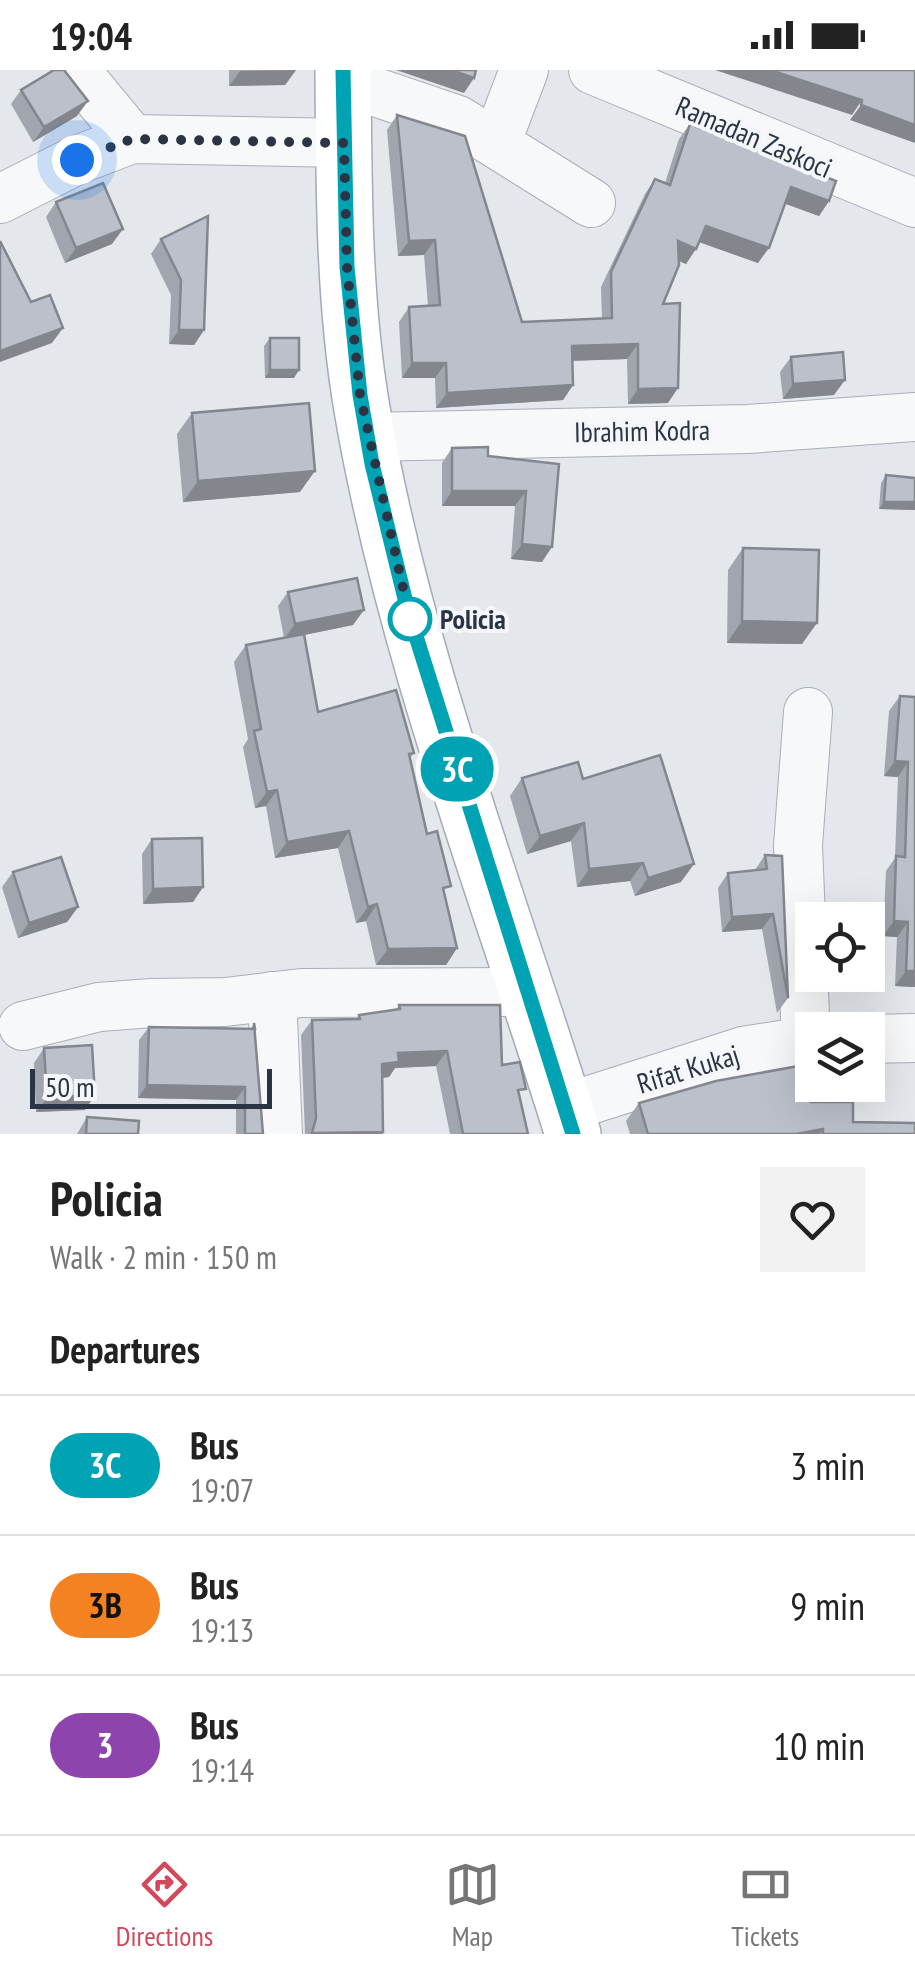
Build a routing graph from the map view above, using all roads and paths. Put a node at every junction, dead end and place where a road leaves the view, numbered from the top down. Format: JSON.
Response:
{"nodes":[{"id":1,"x":75,"y":70,"type":"edge"},
{"id":2,"x":524,"y":70,"type":"edge"},
{"id":3,"x":594,"y":70,"type":"edge"},
{"id":4,"x":343,"y":76,"type":"edge"},
{"id":5,"x":132,"y":139,"type":"junction"},
{"id":6,"x":497,"y":141,"type":"junction"},
{"id":7,"x":344,"y":143,"type":"junction"},
{"id":8,"x":0,"y":199,"type":"edge"},
{"id":9,"x":591,"y":203,"type":"dead end"},
{"id":10,"x":915,"y":203,"type":"edge"},
{"id":11,"x":915,"y":417,"type":"edge"},
{"id":12,"x":368,"y":438,"type":"junction"},
{"id":13,"x":808,"y":712,"type":"dead end"},
{"id":14,"x":528,"y":992,"type":"junction"},
{"id":15,"x":272,"y":996,"type":"junction"},
{"id":16,"x":807,"y":1012,"type":"edge"},
{"id":17,"x":23,"y":1026,"type":"dead end"},
{"id":18,"x":915,"y":1038,"type":"edge"},
{"id":19,"x":885,"y":1039,"type":"edge"},
{"id":20,"x":795,"y":1043,"type":"edge"},
{"id":21,"x":569,"y":1121,"type":"edge"},
{"id":22,"x":278,"y":1134,"type":"edge"}],
"edges":[{"from":1,"to":5,"type":"street"},
{"from":2,"to":6,"type":"street"},
{"from":3,"to":10,"type":"street","name":"Ramadan Zaskoci"},
{"from":4,"to":6,"type":"street"},
{"from":4,"to":7,"type":"main road"},
{"from":5,"to":7,"type":"street"},
{"from":5,"to":8,"type":"street"},
{"from":6,"to":9,"type":"street"},
{"from":7,"to":12,"type":"main road"},
{"from":11,"to":12,"type":"street","name":"Ibrahim Kodra"},
{"from":12,"to":14,"type":"main road"},
{"from":13,"to":16,"type":"street"},
{"from":14,"to":15,"type":"street"},
{"from":14,"to":21,"type":"main road"},
{"from":15,"to":17,"type":"street"},
{"from":15,"to":22,"type":"street"},
{"from":18,"to":19,"type":"street"},
{"from":20,"to":21,"type":"street","name":"Rifat Kukaj"}]}
